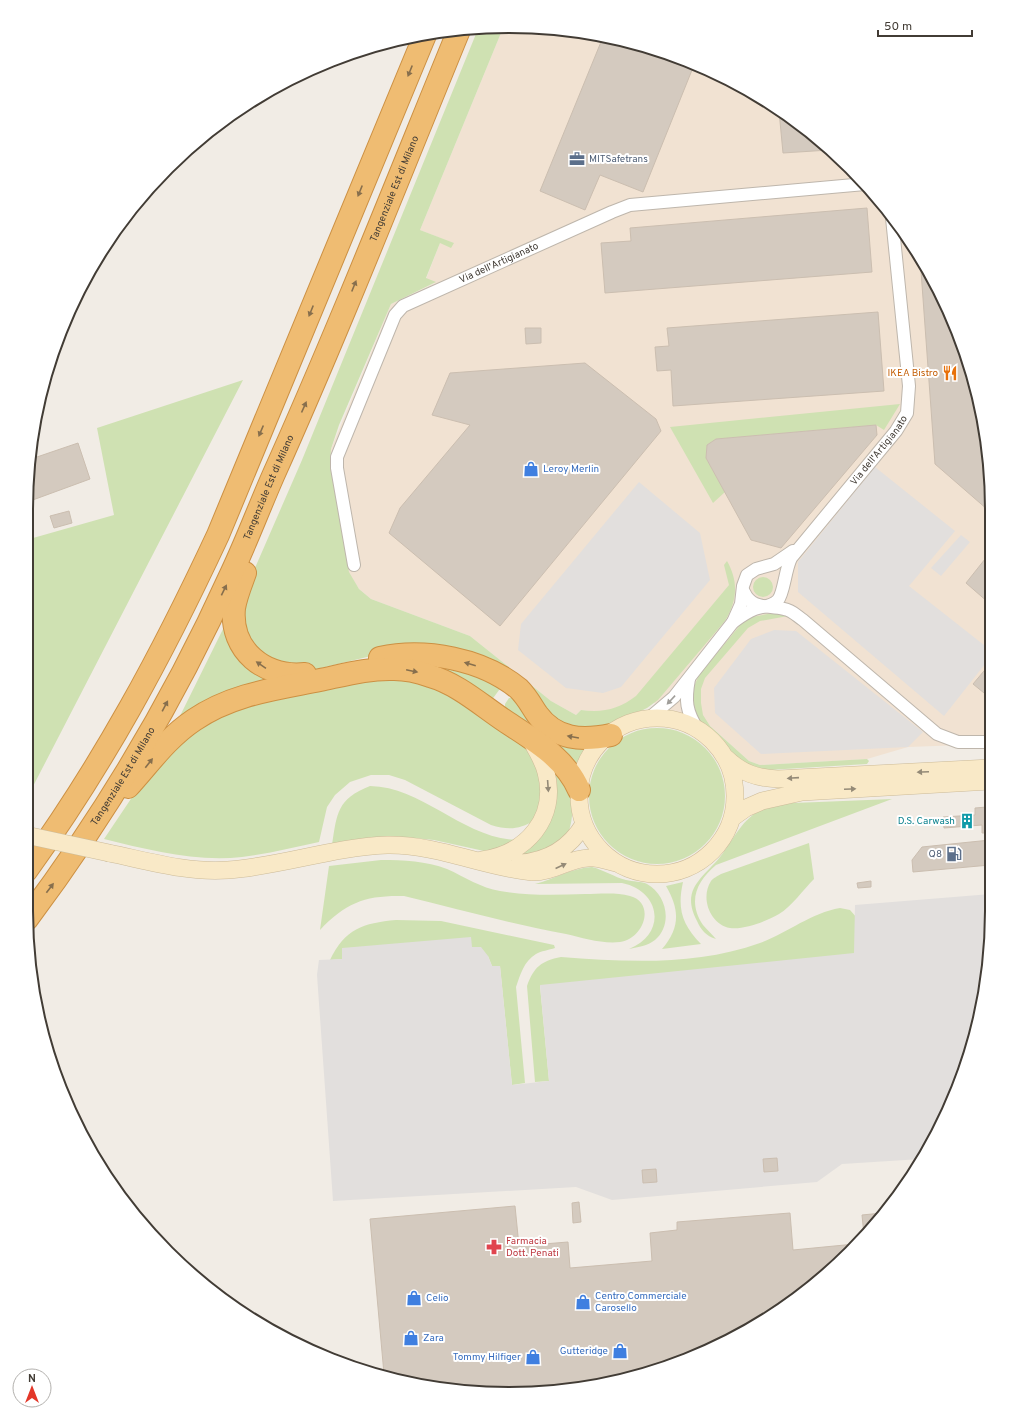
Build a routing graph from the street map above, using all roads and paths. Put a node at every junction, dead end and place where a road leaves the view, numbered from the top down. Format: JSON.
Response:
{"nodes":[{"id":1,"x":456,"y":36,"type":"edge"},
{"id":2,"x":423,"y":41,"type":"edge"},
{"id":3,"x":858,"y":185,"type":"edge"},
{"id":4,"x":893,"y":228,"type":"edge"},
{"id":5,"x":270,"y":484,"type":"junction"},
{"id":6,"x":800,"y":546,"type":"junction"},
{"id":7,"x":354,"y":565,"type":"dead end"},
{"id":8,"x":763,"y":567,"type":"junction"},
{"id":9,"x":783,"y":586,"type":"junction"},
{"id":10,"x":744,"y":592,"type":"junction"},
{"id":11,"x":763,"y":607,"type":"junction"},
{"id":12,"x":804,"y":620,"type":"junction"},
{"id":13,"x":733,"y":622,"type":"junction"},
{"id":14,"x":689,"y":677,"type":"junction"},
{"id":15,"x":648,"y":719,"type":"junction"},
{"id":16,"x":698,"y":730,"type":"junction"},
{"id":17,"x":611,"y":734,"type":"junction"},
{"id":18,"x":529,"y":737,"type":"junction"},
{"id":19,"x":985,"y":742,"type":"edge"},
{"id":20,"x":724,"y":756,"type":"junction"},
{"id":21,"x":985,"y":764,"type":"edge"},
{"id":22,"x":985,"y":768,"type":"edge"},
{"id":23,"x":948,"y":770,"type":"junction"},
{"id":24,"x":985,"y":781,"type":"edge"},
{"id":25,"x":579,"y":790,"type":"junction"},
{"id":26,"x":732,"y":818,"type":"junction"},
{"id":27,"x":94,"y":823,"type":"junction"},
{"id":28,"x":584,"y":824,"type":"junction"},
{"id":29,"x":33,"y":837,"type":"edge"},
{"id":30,"x":477,"y":860,"type":"junction"},
{"id":31,"x":33,"y":861,"type":"edge"},
{"id":32,"x":616,"y":863,"type":"junction"},
{"id":33,"x":495,"y":865,"type":"junction"},
{"id":34,"x":33,"y":911,"type":"edge"}],
"edges":[{"from":5,"to":1,"type":"highway","name":"Tangenziale Est di Milano","one_way":true},
{"from":2,"to":31,"type":"highway","one_way":true},
{"from":3,"to":7,"type":"street","name":"Via dell'Artigianato"},
{"from":4,"to":6,"type":"street","name":"Via dell'Artigianato"},
{"from":17,"to":5,"type":"highway","one_way":true},
{"from":27,"to":5,"type":"highway","name":"Tangenziale Est di Milano","one_way":true},
{"from":6,"to":8,"type":"street"},
{"from":6,"to":9,"type":"street"},
{"from":8,"to":9,"type":"street"},
{"from":8,"to":10,"type":"street"},
{"from":9,"to":11,"type":"street"},
{"from":9,"to":12,"type":"street"},
{"from":10,"to":11,"type":"street"},
{"from":10,"to":13,"type":"street"},
{"from":11,"to":12,"type":"street"},
{"from":11,"to":13,"type":"street"},
{"from":12,"to":19,"type":"street"},
{"from":13,"to":14,"type":"street"},
{"from":14,"to":15,"type":"street","one_way":true},
{"from":14,"to":16,"type":"street"},
{"from":15,"to":16,"type":"main road"},
{"from":15,"to":17,"type":"main road"},
{"from":16,"to":20,"type":"main road"},
{"from":17,"to":25,"type":"main road"},
{"from":18,"to":25,"type":"highway"},
{"from":27,"to":18,"type":"highway","one_way":true},
{"from":18,"to":30,"type":"main road","one_way":true},
{"from":23,"to":20,"type":"main road","one_way":true},
{"from":20,"to":26,"type":"main road"},
{"from":21,"to":23,"type":"main road"},
{"from":22,"to":23,"type":"main road"},
{"from":26,"to":24,"type":"main road","one_way":true},
{"from":25,"to":28,"type":"main road"},
{"from":26,"to":32,"type":"main road"},
{"from":34,"to":27,"type":"highway","name":"Tangenziale Est di Milano","one_way":true},
{"from":28,"to":32,"type":"main road"},
{"from":28,"to":33,"type":"main road"},
{"from":29,"to":30,"type":"main road","bridge":true},
{"from":30,"to":33,"type":"main road"},
{"from":33,"to":32,"type":"main road","one_way":true}]}
